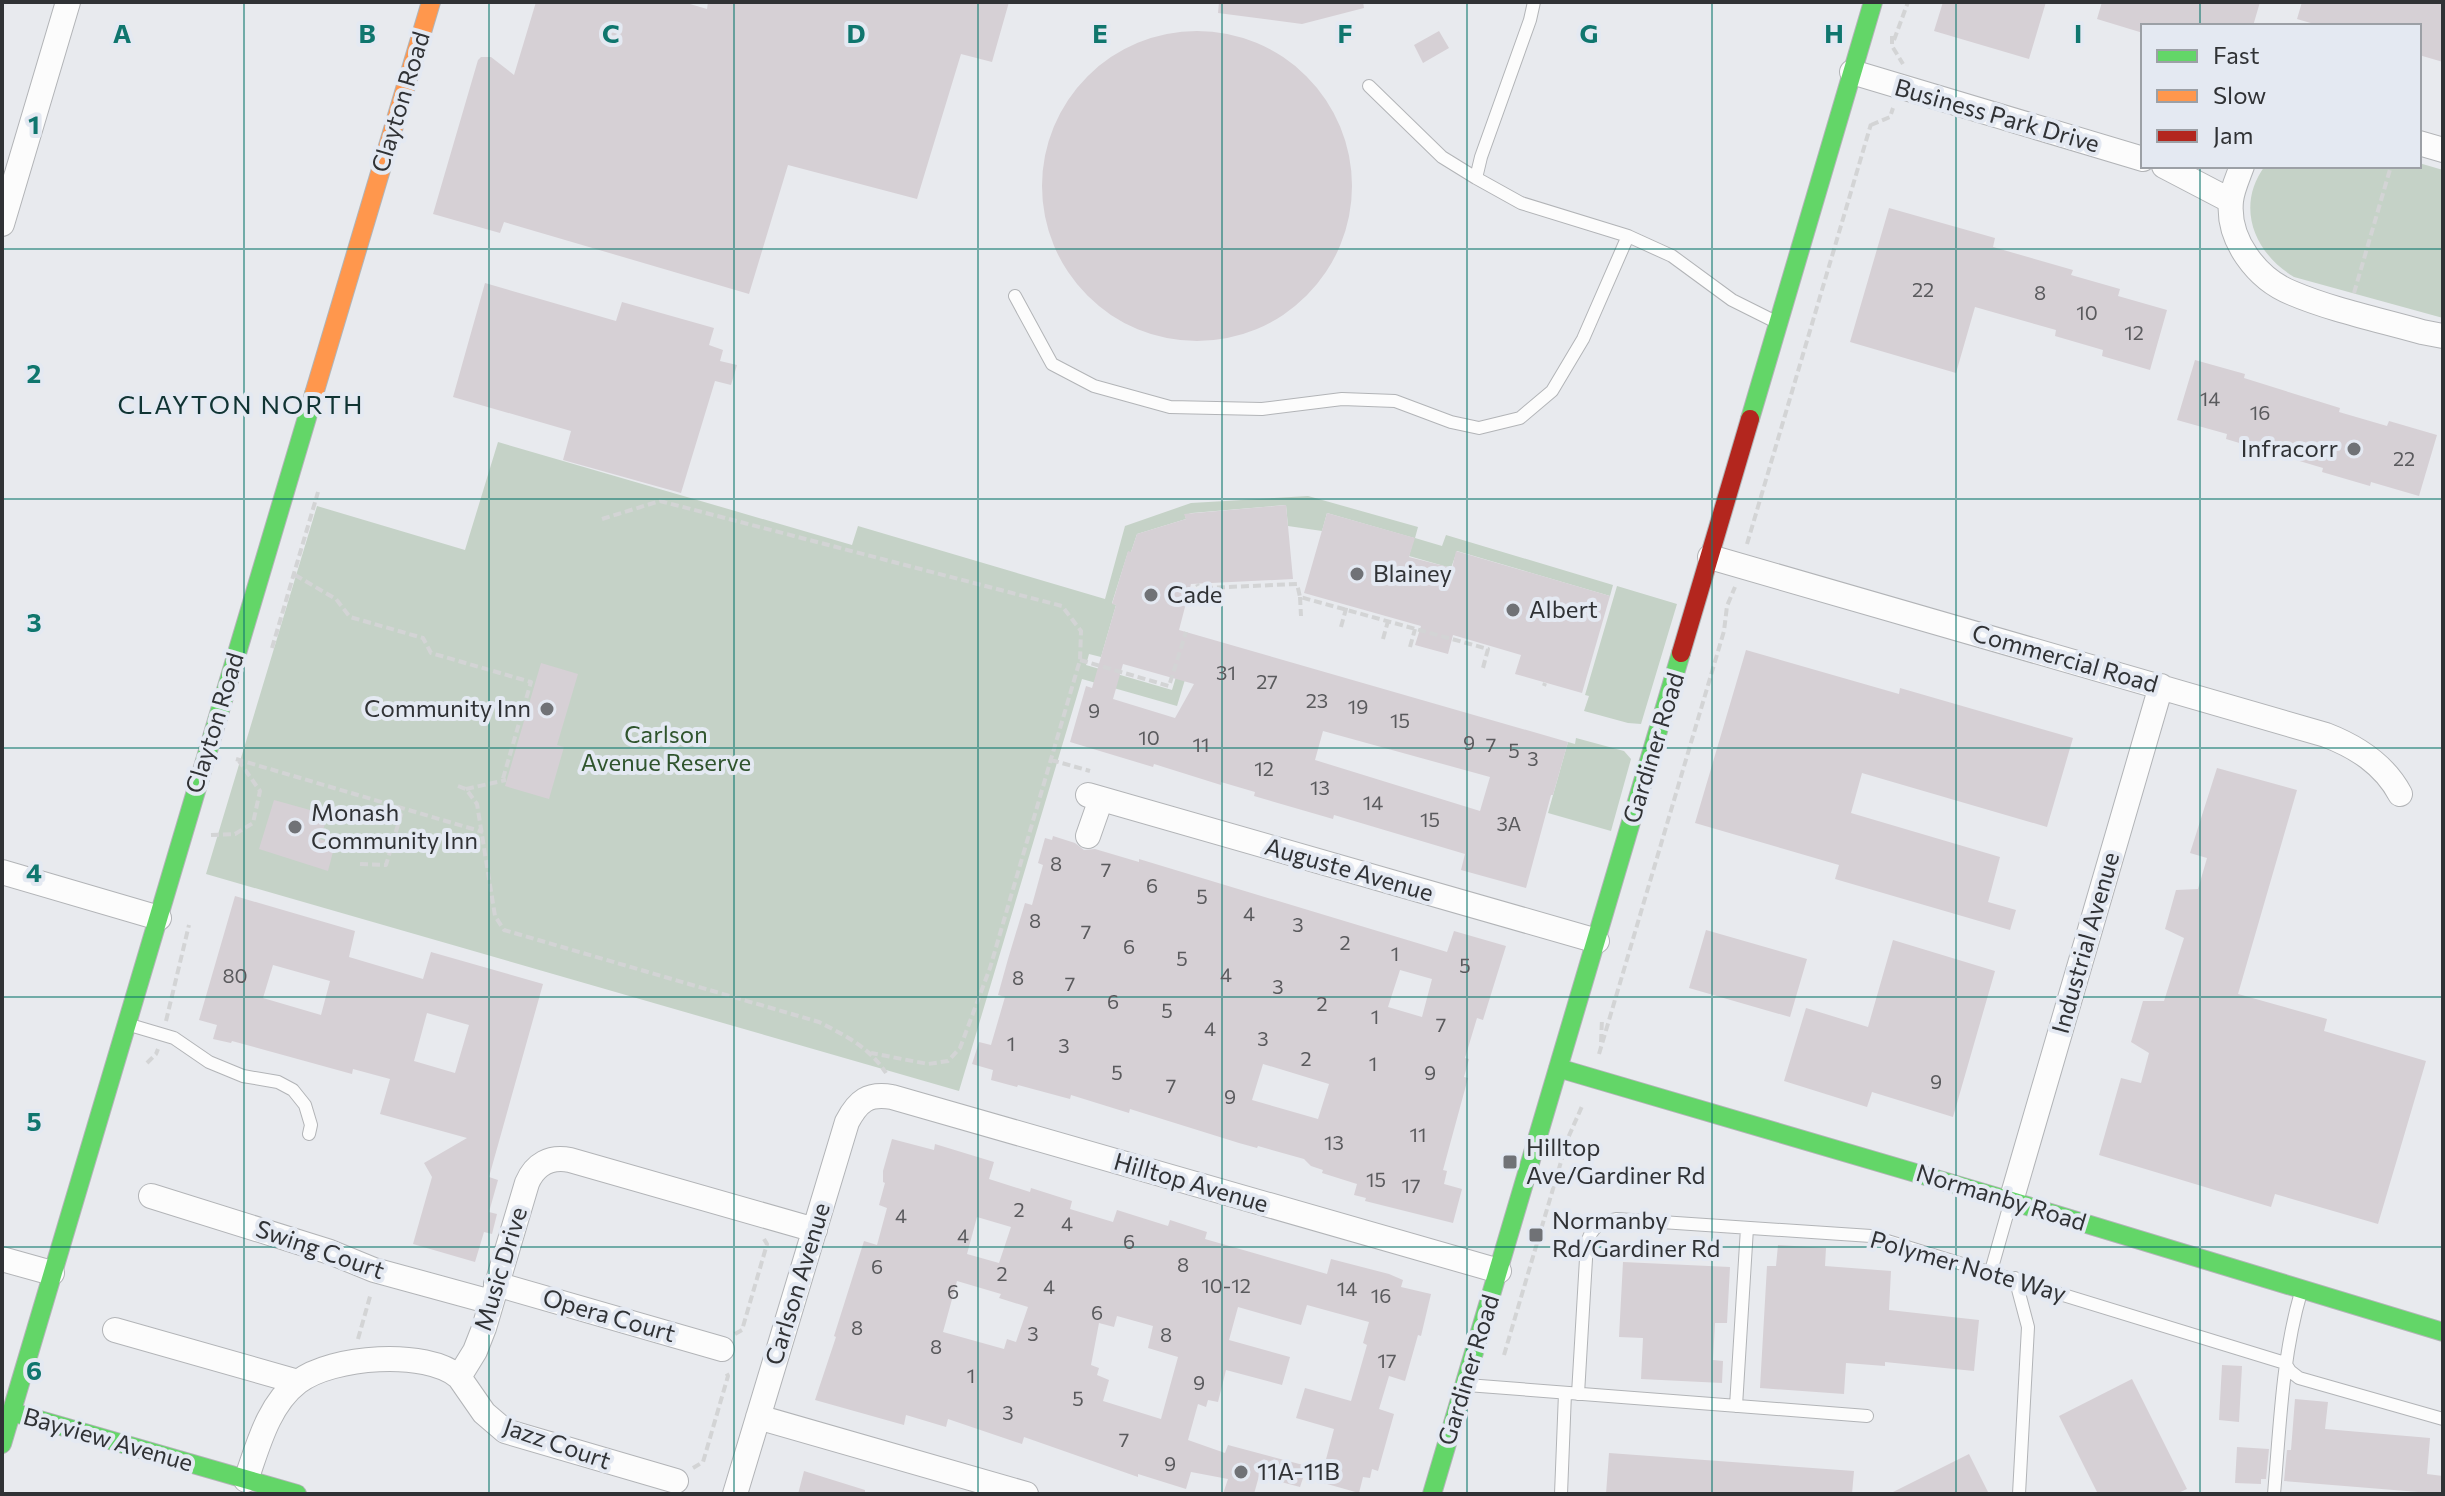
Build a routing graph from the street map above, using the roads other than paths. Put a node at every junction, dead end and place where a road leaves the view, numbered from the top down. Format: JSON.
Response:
{"nodes":[{"id":1,"x":68,"y":2,"type":"edge"},
{"id":2,"x":431,"y":2,"type":"edge"},
{"id":3,"x":1534,"y":2,"type":"edge"},
{"id":4,"x":1873,"y":2,"type":"edge"},
{"id":5,"x":1852,"y":72,"type":"junction"},
{"id":6,"x":1369,"y":86,"type":"dead end"},
{"id":7,"x":2421,"y":144,"type":"edge"},
{"id":8,"x":2443,"y":150,"type":"edge"},
{"id":9,"x":2141,"y":158,"type":"edge"},
{"id":10,"x":2168,"y":168,"type":"edge"},
{"id":11,"x":2241,"y":168,"type":"edge"},
{"id":12,"x":1476,"y":178,"type":"junction"},
{"id":13,"x":2231,"y":201,"type":"junction"},
{"id":14,"x":2,"y":224,"type":"edge"},
{"id":15,"x":1628,"y":236,"type":"junction"},
{"id":16,"x":1015,"y":296,"type":"dead end"},
{"id":17,"x":1778,"y":324,"type":"junction"},
{"id":18,"x":2443,"y":336,"type":"edge"},
{"id":19,"x":1710,"y":557,"type":"junction"},
{"id":20,"x":2161,"y":686,"type":"junction"},
{"id":21,"x":2400,"y":794,"type":"dead end"},
{"id":22,"x":1088,"y":836,"type":"dead end"},
{"id":23,"x":2,"y":872,"type":"edge"},
{"id":24,"x":159,"y":918,"type":"junction"},
{"id":25,"x":1597,"y":941,"type":"junction"},
{"id":26,"x":127,"y":1024,"type":"junction"},
{"id":27,"x":1558,"y":1068,"type":"junction"},
{"id":28,"x":884,"y":1095,"type":"joint"},
{"id":29,"x":309,"y":1134,"type":"dead end"},
{"id":30,"x":151,"y":1196,"type":"dead end"},
{"id":31,"x":2011,"y":1201,"type":"junction"},
{"id":32,"x":1747,"y":1228,"type":"junction"},
{"id":33,"x":815,"y":1230,"type":"junction"},
{"id":34,"x":2,"y":1259,"type":"edge"},
{"id":35,"x":1499,"y":1271,"type":"junction"},
{"id":36,"x":1991,"y":1271,"type":"junction"},
{"id":37,"x":52,"y":1273,"type":"junction"},
{"id":38,"x":2015,"y":1278,"type":"junction"},
{"id":39,"x":2302,"y":1289,"type":"junction"},
{"id":40,"x":494,"y":1293,"type":"junction"},
{"id":41,"x":115,"y":1330,"type":"dead end"},
{"id":42,"x":2443,"y":1332,"type":"edge"},
{"id":43,"x":722,"y":1349,"type":"dead end"},
{"id":44,"x":2285,"y":1363,"type":"junction"},
{"id":45,"x":459,"y":1377,"type":"junction"},
{"id":46,"x":298,"y":1382,"type":"junction"},
{"id":47,"x":1464,"y":1385,"type":"junction"},
{"id":48,"x":1572,"y":1394,"type":"junction"},
{"id":49,"x":1736,"y":1406,"type":"junction"},
{"id":50,"x":12,"y":1412,"type":"junction"},
{"id":51,"x":1867,"y":1416,"type":"dead end"},
{"id":52,"x":758,"y":1417,"type":"junction"},
{"id":53,"x":2443,"y":1419,"type":"edge"},
{"id":54,"x":2,"y":1444,"type":"edge"},
{"id":55,"x":246,"y":1480,"type":"junction"},
{"id":56,"x":676,"y":1481,"type":"dead end"},
{"id":57,"x":297,"y":1494,"type":"edge"},
{"id":58,"x":735,"y":1494,"type":"edge"},
{"id":59,"x":1026,"y":1494,"type":"edge"},
{"id":60,"x":1432,"y":1494,"type":"edge"},
{"id":61,"x":1561,"y":1494,"type":"edge"},
{"id":62,"x":2019,"y":1494,"type":"edge"},
{"id":63,"x":2274,"y":1494,"type":"edge"}],
"edges":[{"from":1,"to":14,"type":"street"},
{"from":2,"to":24,"type":"street","name":"Clayton Road"},
{"from":3,"to":12,"type":"lane"},
{"from":4,"to":5,"type":"street","name":"Gardiner Road"},
{"from":5,"to":9,"type":"street","name":"Business Park Drive"},
{"from":5,"to":17,"type":"street","name":"Gardiner Road"},
{"from":6,"to":12,"type":"lane"},
{"from":7,"to":8,"type":"street"},
{"from":10,"to":13,"type":"street"},
{"from":11,"to":13,"type":"street"},
{"from":12,"to":15,"type":"lane"},
{"from":13,"to":18,"type":"street"},
{"from":15,"to":16,"type":"lane"},
{"from":15,"to":17,"type":"lane"},
{"from":17,"to":19,"type":"street","name":"Gardiner Road"},
{"from":19,"to":20,"type":"street","name":"Commercial Road"},
{"from":19,"to":25,"type":"street","name":"Gardiner Road"},
{"from":20,"to":21,"type":"street","name":"Commercial Road"},
{"from":20,"to":31,"type":"street","name":"Industrial Avenue"},
{"from":22,"to":25,"type":"street","name":"Auguste Avenue"},
{"from":23,"to":24,"type":"street"},
{"from":24,"to":26,"type":"street","name":"Clayton Road"},
{"from":25,"to":27,"type":"street","name":"Gardiner Road"},
{"from":26,"to":29,"type":"lane"},
{"from":26,"to":37,"type":"street","name":"Clayton Road"},
{"from":27,"to":31,"type":"street","name":"Normanby Road"},
{"from":27,"to":35,"type":"street","name":"Gardiner Road"},
{"from":28,"to":33,"type":"street","name":"Carlson Avenue"},
{"from":28,"to":35,"type":"street","name":"Hilltop Avenue"},
{"from":30,"to":40,"type":"street","name":"Swing Court"},
{"from":31,"to":36,"type":"lane"},
{"from":31,"to":39,"type":"street","name":"Normanby Road"},
{"from":32,"to":36,"type":"lane","name":"Polymer Note Way"},
{"from":32,"to":48,"type":"lane","name":"Polymer Note Way"},
{"from":32,"to":49,"type":"lane"},
{"from":33,"to":40,"type":"street","name":"Music Drive"},
{"from":33,"to":52,"type":"street","name":"Carlson Avenue"},
{"from":34,"to":37,"type":"street"},
{"from":35,"to":47,"type":"street","name":"Gardiner Road"},
{"from":36,"to":38,"type":"lane","name":"Polymer Note Way"},
{"from":37,"to":50,"type":"street","name":"Clayton Road"},
{"from":38,"to":44,"type":"lane","name":"Polymer Note Way"},
{"from":38,"to":62,"type":"lane"},
{"from":39,"to":42,"type":"street","name":"Normanby Road"},
{"from":39,"to":44,"type":"lane"},
{"from":40,"to":43,"type":"street","name":"Opera Court"},
{"from":40,"to":45,"type":"street","name":"Music Drive"},
{"from":41,"to":46,"type":"street"},
{"from":44,"to":53,"type":"lane","name":"Polymer Note Way"},
{"from":44,"to":63,"type":"lane"},
{"from":45,"to":46,"type":"street"},
{"from":45,"to":56,"type":"street","name":"Jazz Court"},
{"from":46,"to":55,"type":"street"},
{"from":47,"to":48,"type":"lane"},
{"from":47,"to":60,"type":"street","name":"Gardiner Road"},
{"from":48,"to":49,"type":"lane"},
{"from":48,"to":61,"type":"lane"},
{"from":49,"to":51,"type":"lane"},
{"from":50,"to":54,"type":"street","name":"Clayton Road"},
{"from":50,"to":55,"type":"street","name":"Bayview Avenue"},
{"from":52,"to":58,"type":"street","name":"Carlson Avenue"},
{"from":52,"to":59,"type":"street"},
{"from":55,"to":57,"type":"street","name":"Bayview Avenue"}]}
